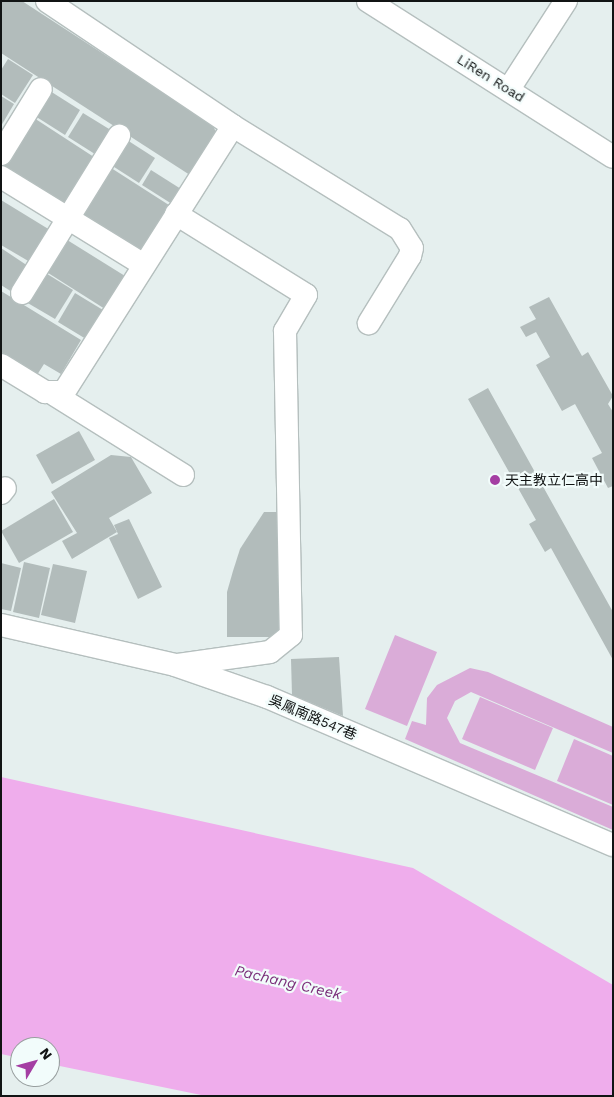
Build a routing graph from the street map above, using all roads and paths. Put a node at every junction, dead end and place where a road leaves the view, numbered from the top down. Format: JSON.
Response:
{"nodes":[{"id":1,"x":47,"y":1,"type":"edge"},
{"id":2,"x":368,"y":1,"type":"edge"},
{"id":3,"x":566,"y":1,"type":"edge"},
{"id":4,"x":41,"y":89,"type":"dead end"},
{"id":5,"x":509,"y":89,"type":"junction"},
{"id":6,"x":233,"y":126,"type":"junction"},
{"id":7,"x":119,"y":136,"type":"dead end"},
{"id":8,"x":1,"y":154,"type":"edge"},
{"id":9,"x":613,"y":157,"type":"edge"},
{"id":10,"x":1,"y":177,"type":"edge"},
{"id":11,"x":176,"y":214,"type":"junction"},
{"id":12,"x":67,"y":217,"type":"junction"},
{"id":13,"x":144,"y":265,"type":"junction"},
{"id":14,"x":22,"y":293,"type":"dead end"},
{"id":15,"x":368,"y":323,"type":"dead end"},
{"id":16,"x":1,"y":365,"type":"edge"},
{"id":17,"x":55,"y":395,"type":"junction"},
{"id":18,"x":183,"y":475,"type":"dead end"},
{"id":19,"x":1,"y":626,"type":"edge"},
{"id":20,"x":175,"y":665,"type":"junction"},
{"id":21,"x":613,"y":845,"type":"edge"}],
"edges":[{"from":1,"to":6,"type":"street"},
{"from":2,"to":5,"type":"street","name":"LiRen Road"},
{"from":3,"to":5,"type":"street"},
{"from":4,"to":8,"type":"street"},
{"from":5,"to":9,"type":"street","name":"LiRen Road"},
{"from":6,"to":11,"type":"street"},
{"from":6,"to":15,"type":"street"},
{"from":7,"to":12,"type":"street"},
{"from":10,"to":12,"type":"street"},
{"from":11,"to":13,"type":"street"},
{"from":11,"to":20,"type":"street"},
{"from":12,"to":13,"type":"street"},
{"from":12,"to":14,"type":"street"},
{"from":13,"to":17,"type":"street"},
{"from":16,"to":17,"type":"street"},
{"from":17,"to":18,"type":"street"},
{"from":19,"to":20,"type":"street","name":"吳鳳南路547巷"},
{"from":20,"to":21,"type":"street","name":"吳鳳南路547巷"}]}
